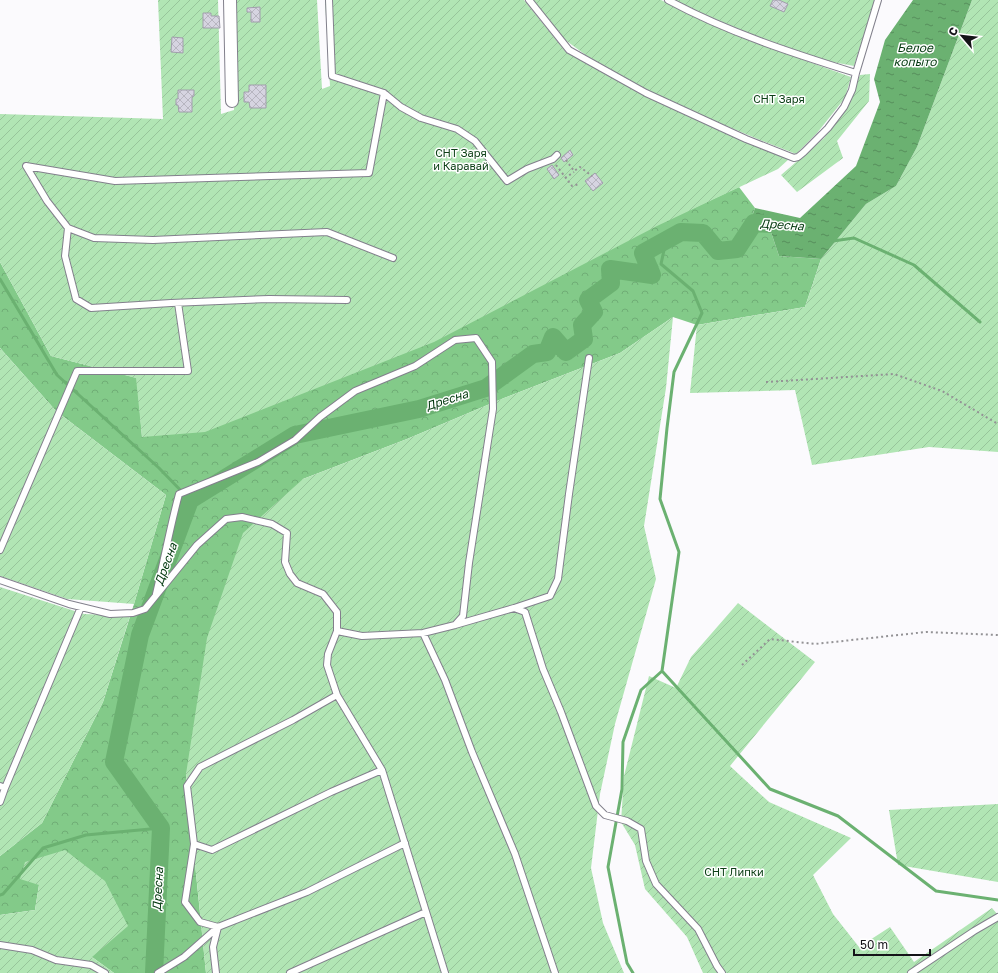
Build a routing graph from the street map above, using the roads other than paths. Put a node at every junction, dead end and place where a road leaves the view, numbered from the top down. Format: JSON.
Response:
{"nodes":[{"id":1,"x":230,"y":0,"type":"edge"},
{"id":2,"x":329,"y":0,"type":"edge"},
{"id":3,"x":529,"y":0,"type":"edge"},
{"id":4,"x":668,"y":0,"type":"edge"},
{"id":5,"x":878,"y":0,"type":"edge"},
{"id":6,"x":856,"y":73,"type":"junction"},
{"id":7,"x":384,"y":93,"type":"junction"},
{"id":8,"x":232,"y":101,"type":"dead end"},
{"id":9,"x":557,"y":155,"type":"dead end"},
{"id":10,"x":68,"y":228,"type":"junction"},
{"id":11,"x":393,"y":258,"type":"dead end"},
{"id":12,"x":348,"y":300,"type":"dead end"},
{"id":13,"x":178,"y":303,"type":"junction"},
{"id":14,"x":589,"y":358,"type":"dead end"},
{"id":15,"x":0,"y":550,"type":"edge"},
{"id":16,"x":0,"y":580,"type":"edge"},
{"id":17,"x":155,"y":597,"type":"junction"},
{"id":18,"x":81,"y":607,"type":"junction"},
{"id":19,"x":514,"y":608,"type":"junction"},
{"id":20,"x":455,"y":625,"type":"junction"},
{"id":21,"x":337,"y":631,"type":"junction"},
{"id":22,"x":423,"y":633,"type":"junction"},
{"id":23,"x":337,"y":695,"type":"junction"},
{"id":24,"x":382,"y":770,"type":"junction"},
{"id":25,"x":2,"y":787,"type":"edge"},
{"id":26,"x":0,"y":802,"type":"edge"},
{"id":27,"x":405,"y":843,"type":"junction"},
{"id":28,"x":194,"y":844,"type":"junction"},
{"id":29,"x":426,"y":912,"type":"junction"},
{"id":30,"x":998,"y":917,"type":"edge"},
{"id":31,"x":218,"y":927,"type":"junction"},
{"id":32,"x":0,"y":945,"type":"edge"},
{"id":33,"x":105,"y":973,"type":"edge"},
{"id":34,"x":158,"y":973,"type":"edge"},
{"id":35,"x":216,"y":973,"type":"edge"},
{"id":36,"x":290,"y":973,"type":"edge"},
{"id":37,"x":445,"y":973,"type":"edge"},
{"id":38,"x":555,"y":973,"type":"edge"},
{"id":39,"x":722,"y":973,"type":"edge"},
{"id":40,"x":911,"y":973,"type":"edge"}],
"edges":[{"from":1,"to":8,"type":"street"},
{"from":2,"to":7,"type":"lane"},
{"from":3,"to":6,"type":"lane"},
{"from":4,"to":6,"type":"lane"},
{"from":5,"to":6,"type":"lane"},
{"from":7,"to":9,"type":"lane"},
{"from":7,"to":10,"type":"lane"},
{"from":10,"to":11,"type":"lane"},
{"from":10,"to":13,"type":"lane"},
{"from":12,"to":13,"type":"lane"},
{"from":13,"to":15,"type":"lane"},
{"from":14,"to":19,"type":"lane"},
{"from":16,"to":18,"type":"lane"},
{"from":17,"to":18,"type":"lane"},
{"from":17,"to":20,"type":"lane"},
{"from":17,"to":21,"type":"lane"},
{"from":18,"to":25,"type":"lane"},
{"from":19,"to":20,"type":"lane"},
{"from":19,"to":39,"type":"lane"},
{"from":20,"to":22,"type":"lane"},
{"from":21,"to":22,"type":"lane"},
{"from":21,"to":23,"type":"lane"},
{"from":22,"to":38,"type":"lane"},
{"from":23,"to":24,"type":"lane"},
{"from":23,"to":28,"type":"lane"},
{"from":24,"to":27,"type":"lane"},
{"from":24,"to":28,"type":"lane"},
{"from":25,"to":26,"type":"lane"},
{"from":27,"to":29,"type":"lane"},
{"from":27,"to":31,"type":"lane"},
{"from":28,"to":31,"type":"lane"},
{"from":29,"to":36,"type":"lane"},
{"from":29,"to":37,"type":"lane"},
{"from":30,"to":40,"type":"lane"},
{"from":31,"to":34,"type":"lane"},
{"from":31,"to":35,"type":"lane"},
{"from":32,"to":33,"type":"lane"}]}
